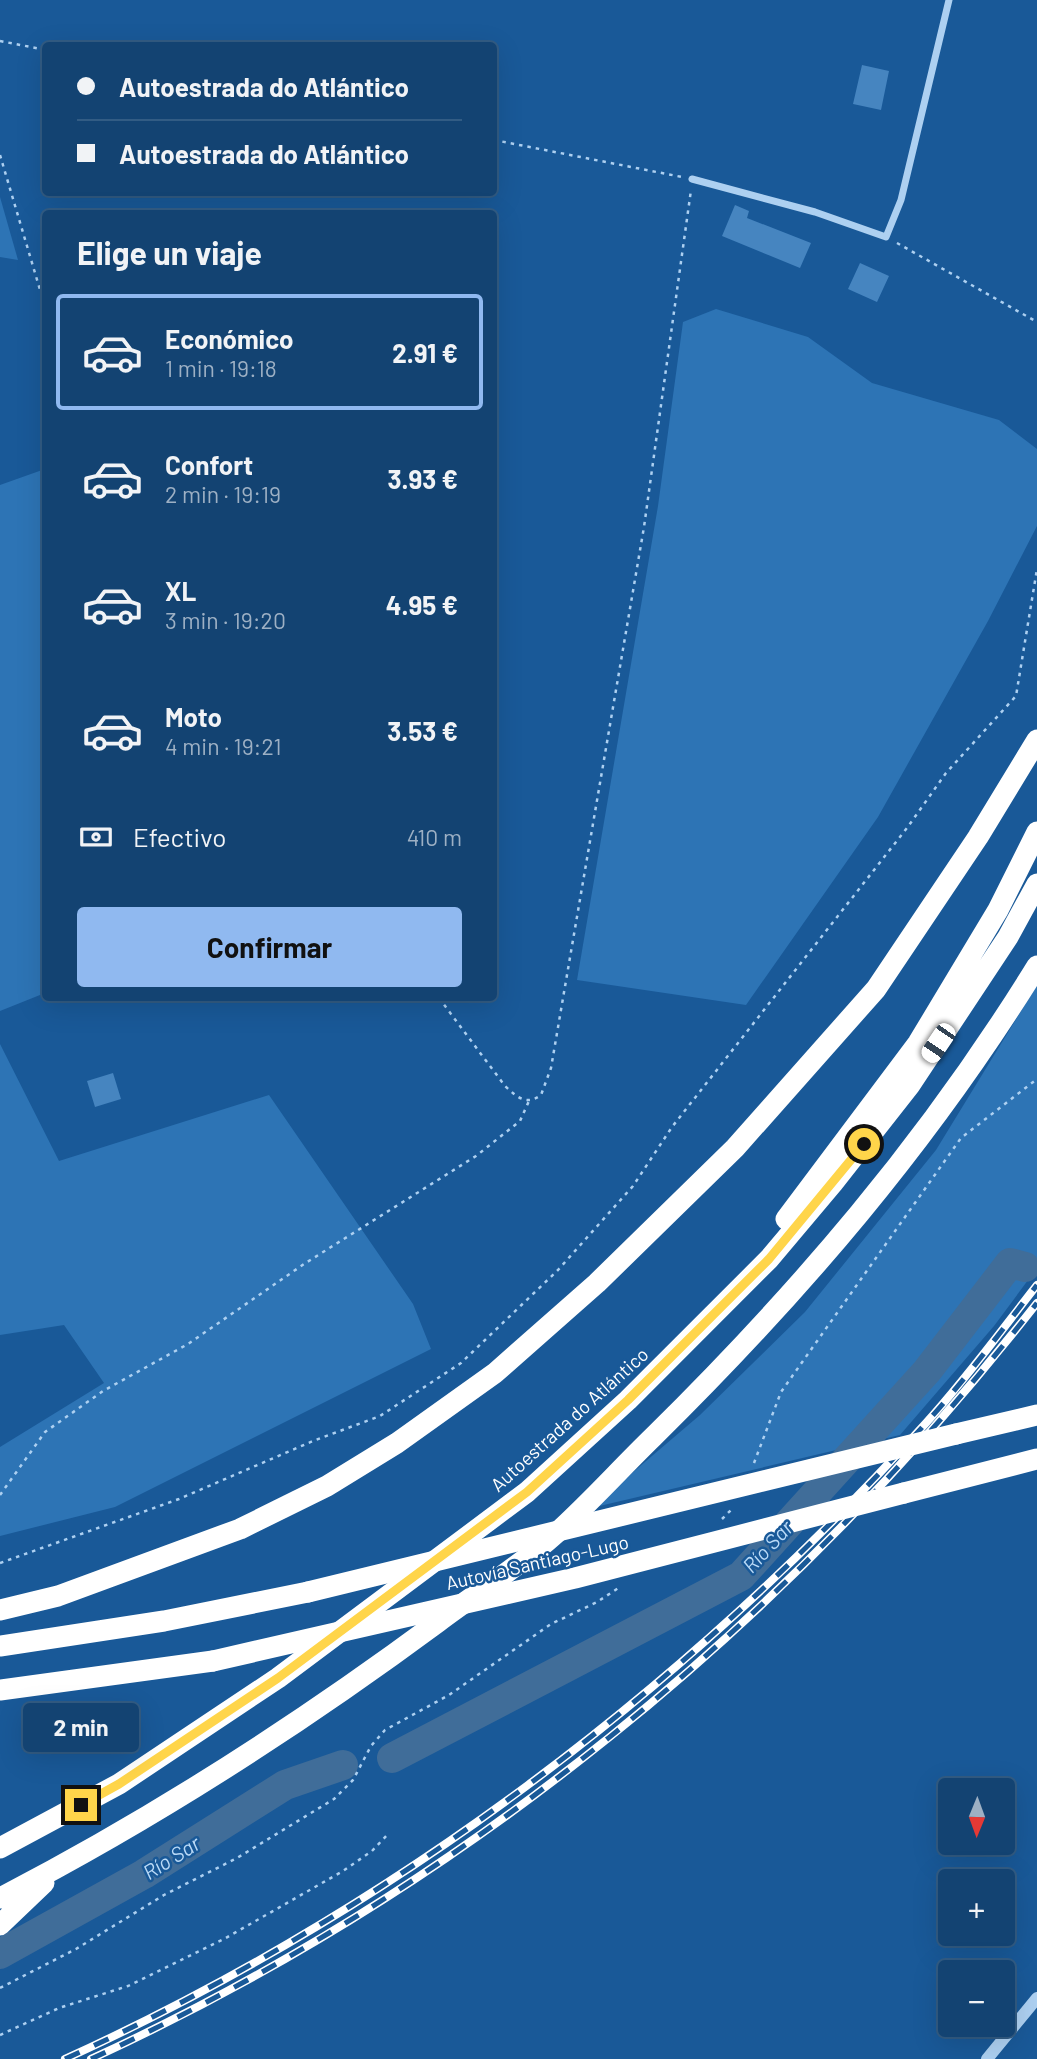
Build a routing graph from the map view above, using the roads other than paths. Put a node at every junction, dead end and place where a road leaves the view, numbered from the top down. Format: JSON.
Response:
{"nodes":[{"id":1,"x":949,"y":0,"type":"edge"},
{"id":2,"x":692,"y":179,"type":"road end"},
{"id":3,"x":1037,"y":740,"type":"edge"},
{"id":4,"x":1037,"y":832,"type":"edge"},
{"id":5,"x":1037,"y":884,"type":"edge"},
{"id":6,"x":1037,"y":966,"type":"edge"},
{"id":7,"x":721,"y":1304,"type":"junction"},
{"id":8,"x":1037,"y":1415,"type":"edge"},
{"id":9,"x":1037,"y":1460,"type":"edge"},
{"id":10,"x":0,"y":1610,"type":"edge"},
{"id":11,"x":0,"y":1646,"type":"edge"},
{"id":12,"x":0,"y":1690,"type":"edge"},
{"id":13,"x":42,"y":1825,"type":"junction"},
{"id":14,"x":0,"y":1837,"type":"edge"},
{"id":15,"x":0,"y":1848,"type":"edge"},
{"id":16,"x":60,"y":1867,"type":"junction"},
{"id":17,"x":0,"y":1898,"type":"edge"},
{"id":18,"x":0,"y":1924,"type":"edge"},
{"id":19,"x":1037,"y":1998,"type":"edge"},
{"id":20,"x":987,"y":2059,"type":"edge"}],
"edges":[{"from":1,"to":2,"type":"street"},
{"from":3,"to":10,"type":"highway"},
{"from":4,"to":7,"type":"highway"},
{"from":5,"to":7,"type":"highway","name":"Autoestrada do Atlántico"},
{"from":6,"to":16,"type":"highway"},
{"from":7,"to":13,"type":"highway","name":"Autoestrada do Atlántico"},
{"from":8,"to":11,"type":"highway","name":"Autovía Santiago-Lugo","bridge":true},
{"from":9,"to":12,"type":"highway","name":"Autovía Santiago-Lugo","bridge":true},
{"from":13,"to":14,"type":"highway"},
{"from":13,"to":15,"type":"highway","name":"Autoestrada do Atlántico"},
{"from":16,"to":17,"type":"highway"},
{"from":16,"to":18,"type":"highway"},
{"from":19,"to":20,"type":"street"}]}
